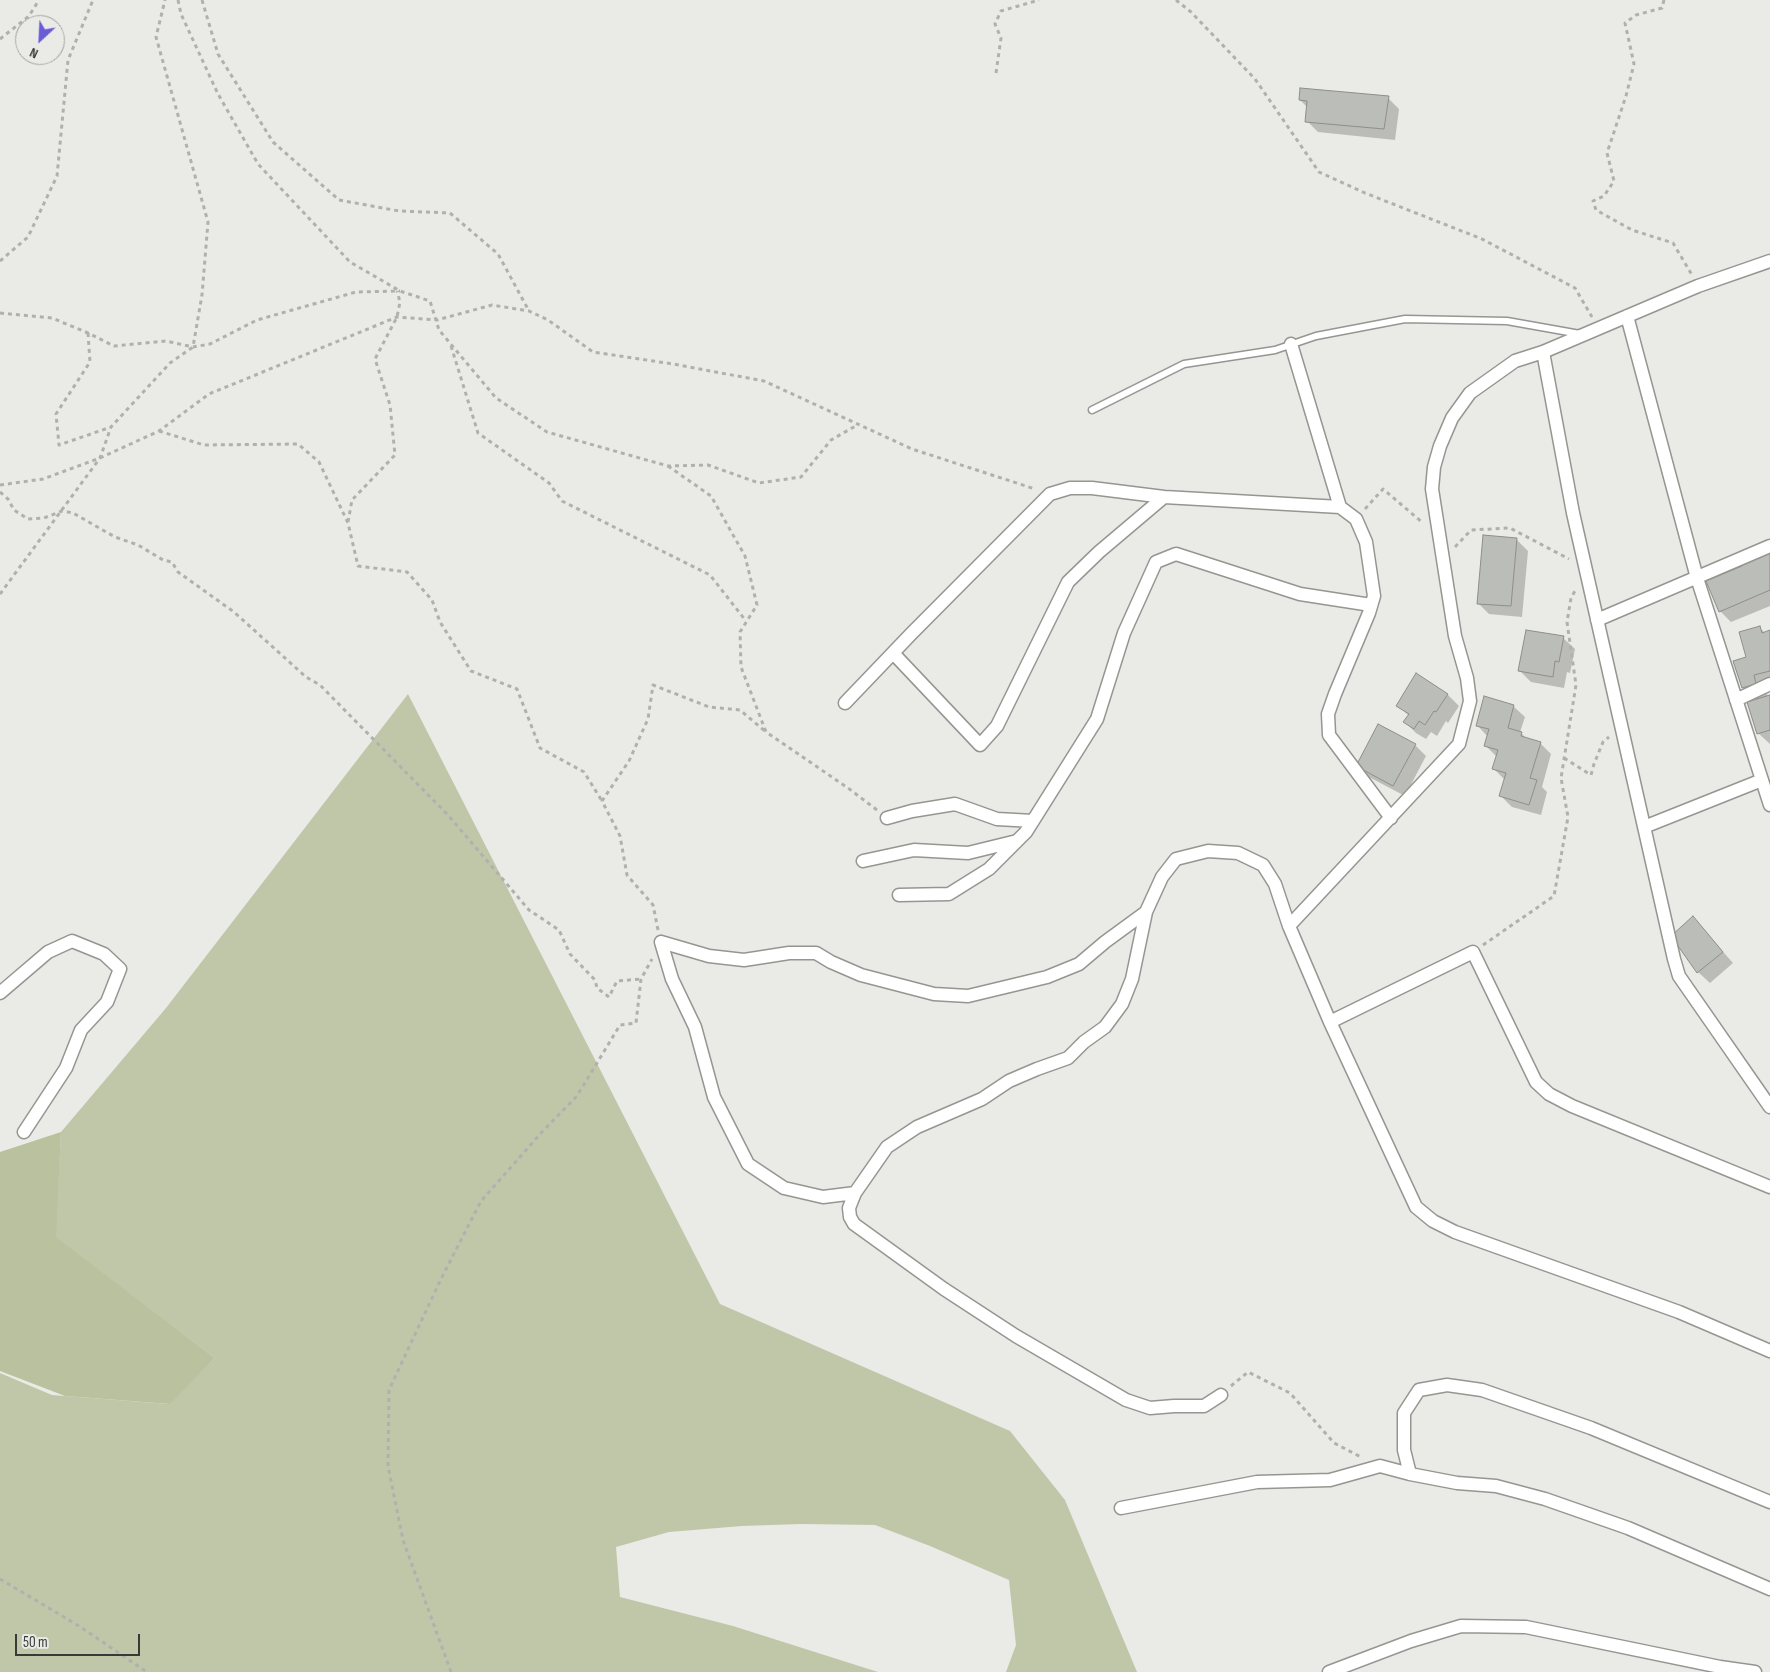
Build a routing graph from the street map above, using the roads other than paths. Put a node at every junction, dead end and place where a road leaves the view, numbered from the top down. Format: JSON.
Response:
{"nodes":[{"id":1,"x":1770,"y":261,"type":"edge"},
{"id":2,"x":1627,"y":316,"type":"junction"},
{"id":3,"x":1584,"y":334,"type":"junction"},
{"id":4,"x":1292,"y":344,"type":"junction"},
{"id":5,"x":1543,"y":352,"type":"junction"},
{"id":6,"x":1092,"y":410,"type":"dead end"},
{"id":7,"x":1164,"y":497,"type":"junction"},
{"id":8,"x":1340,"y":508,"type":"junction"},
{"id":9,"x":1770,"y":546,"type":"edge"},
{"id":10,"x":1697,"y":578,"type":"junction"},
{"id":11,"x":1371,"y":605,"type":"junction"},
{"id":12,"x":1597,"y":620,"type":"junction"},
{"id":13,"x":893,"y":653,"type":"junction"},
{"id":14,"x":1770,"y":684,"type":"edge"},
{"id":15,"x":1736,"y":700,"type":"junction"},
{"id":16,"x":845,"y":704,"type":"dead end"},
{"id":17,"x":1762,"y":780,"type":"junction"},
{"id":18,"x":1770,"y":805,"type":"edge"},
{"id":19,"x":887,"y":818,"type":"road end"},
{"id":20,"x":1391,"y":818,"type":"junction"},
{"id":21,"x":1033,"y":821,"type":"junction"},
{"id":22,"x":1644,"y":827,"type":"junction"},
{"id":23,"x":1016,"y":841,"type":"junction"},
{"id":24,"x":863,"y":861,"type":"dead end"},
{"id":25,"x":899,"y":895,"type":"dead end"},
{"id":26,"x":1146,"y":912,"type":"junction"},
{"id":27,"x":1289,"y":926,"type":"junction"},
{"id":28,"x":0,"y":993,"type":"edge"},
{"id":29,"x":1330,"y":1022,"type":"junction"},
{"id":30,"x":1770,"y":1107,"type":"edge"},
{"id":31,"x":24,"y":1132,"type":"dead end"},
{"id":32,"x":1769,"y":1185,"type":"edge"},
{"id":33,"x":855,"y":1193,"type":"junction"},
{"id":34,"x":1770,"y":1351,"type":"edge"},
{"id":35,"x":1221,"y":1395,"type":"road end"},
{"id":36,"x":1410,"y":1474,"type":"junction"},
{"id":37,"x":1770,"y":1502,"type":"edge"},
{"id":38,"x":1121,"y":1508,"type":"dead end"},
{"id":39,"x":1770,"y":1589,"type":"edge"},
{"id":40,"x":1329,"y":1672,"type":"edge"},
{"id":41,"x":1755,"y":1672,"type":"edge"}],
"edges":[{"from":1,"to":2,"type":"street"},
{"from":2,"to":3,"type":"street"},
{"from":2,"to":10,"type":"street"},
{"from":3,"to":4,"type":"lane"},
{"from":3,"to":5,"type":"street"},
{"from":4,"to":6,"type":"lane"},
{"from":4,"to":8,"type":"street"},
{"from":5,"to":12,"type":"street"},
{"from":5,"to":20,"type":"street"},
{"from":7,"to":8,"type":"street"},
{"from":7,"to":13,"type":"street"},
{"from":7,"to":13,"type":"street"},
{"from":8,"to":11,"type":"street"},
{"from":9,"to":10,"type":"street"},
{"from":10,"to":12,"type":"street"},
{"from":10,"to":15,"type":"street"},
{"from":11,"to":20,"type":"street"},
{"from":11,"to":21,"type":"street"},
{"from":12,"to":22,"type":"street"},
{"from":13,"to":16,"type":"street"},
{"from":14,"to":15,"type":"street"},
{"from":15,"to":17,"type":"street"},
{"from":17,"to":18,"type":"street"},
{"from":17,"to":22,"type":"street"},
{"from":19,"to":21,"type":"street"},
{"from":20,"to":27,"type":"street"},
{"from":21,"to":23,"type":"street"},
{"from":22,"to":30,"type":"street"},
{"from":23,"to":24,"type":"street"},
{"from":23,"to":25,"type":"street"},
{"from":26,"to":27,"type":"street"},
{"from":26,"to":33,"type":"street"},
{"from":26,"to":33,"type":"street"},
{"from":27,"to":29,"type":"street"},
{"from":28,"to":31,"type":"street"},
{"from":29,"to":32,"type":"street"},
{"from":29,"to":34,"type":"street"},
{"from":33,"to":35,"type":"street"},
{"from":36,"to":37,"type":"street"},
{"from":36,"to":38,"type":"street"},
{"from":36,"to":39,"type":"street"},
{"from":40,"to":41,"type":"street"}]}
